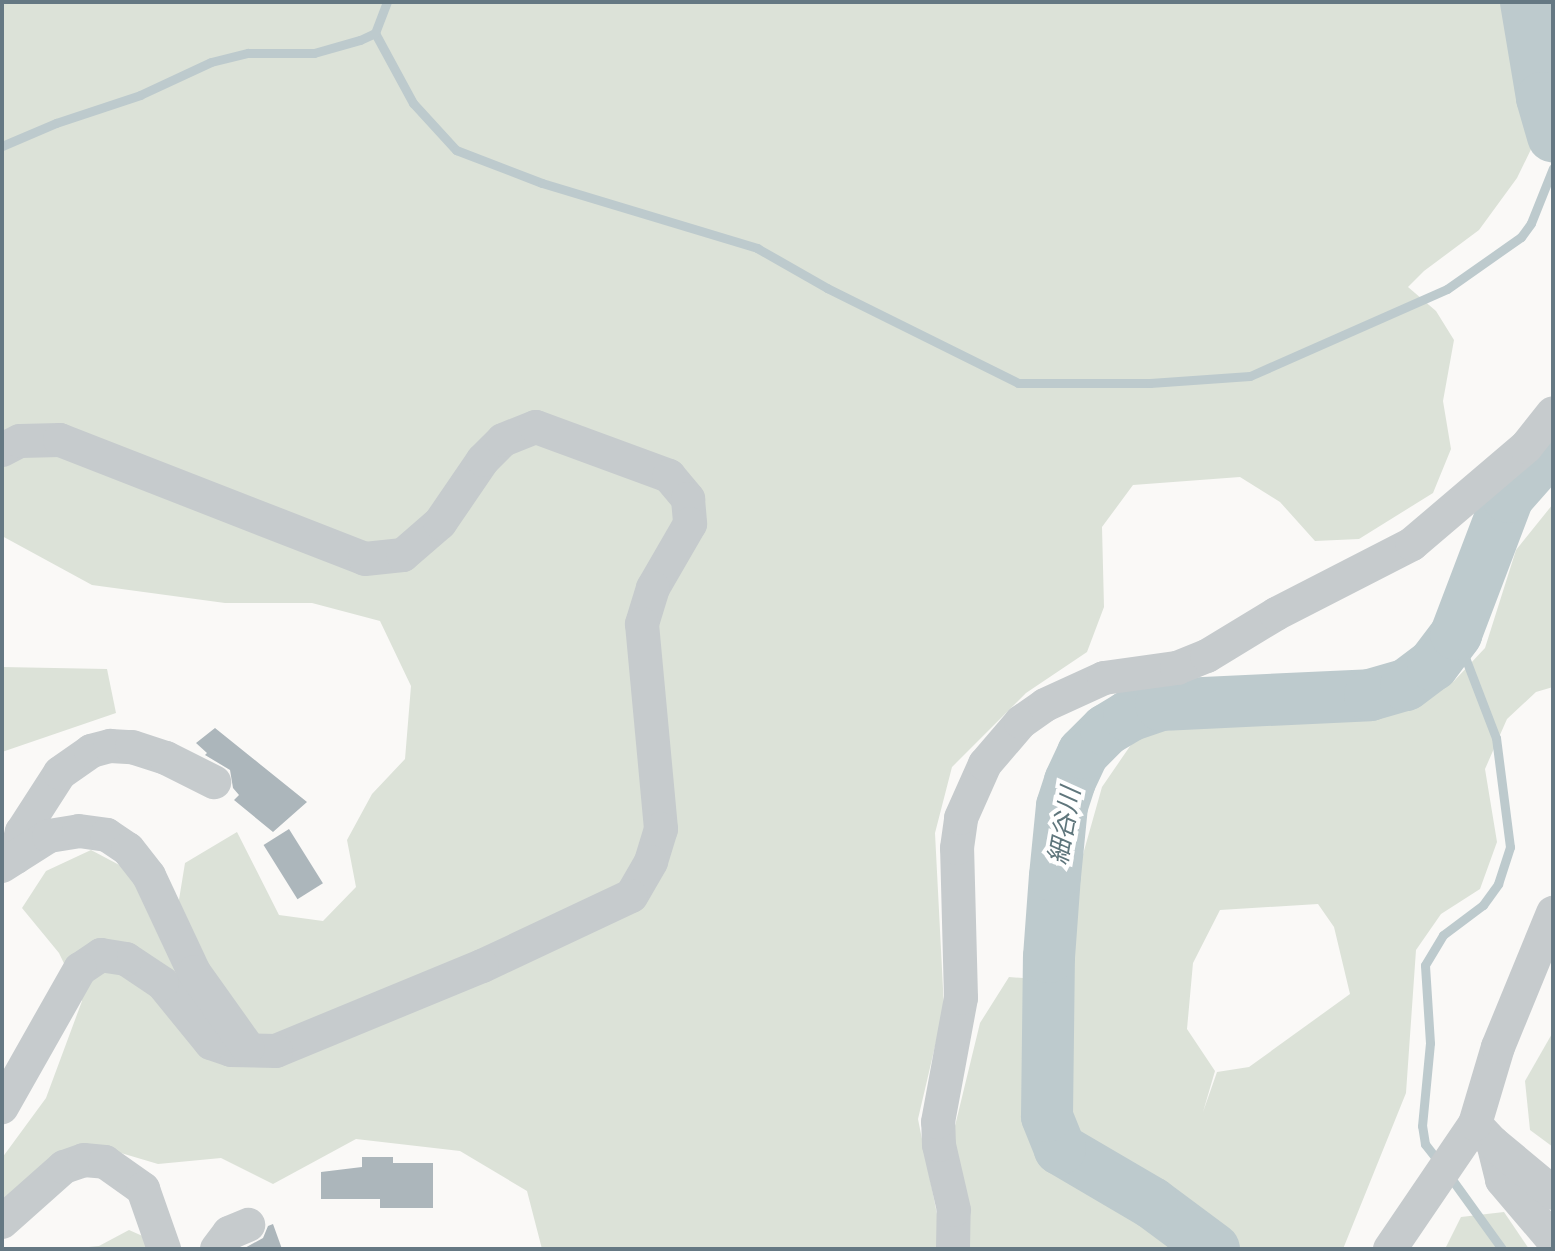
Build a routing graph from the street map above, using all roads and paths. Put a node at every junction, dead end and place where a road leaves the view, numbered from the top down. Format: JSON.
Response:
{"nodes":[{"id":1,"x":1553,"y":413,"type":"edge"},
{"id":2,"x":2,"y":450,"type":"edge"},
{"id":3,"x":214,"y":782,"type":"dead end"},
{"id":4,"x":9,"y":862,"type":"edge"},
{"id":5,"x":1553,"y":913,"type":"edge"},
{"id":6,"x":248,"y":1048,"type":"junction"},
{"id":7,"x":2,"y":1107,"type":"edge"},
{"id":8,"x":1477,"y":1138,"type":"junction"},
{"id":9,"x":1553,"y":1193,"type":"edge"},
{"id":10,"x":2,"y":1222,"type":"edge"},
{"id":11,"x":248,"y":1225,"type":"dead end"},
{"id":12,"x":1553,"y":1240,"type":"edge"},
{"id":13,"x":164,"y":1249,"type":"edge"},
{"id":14,"x":217,"y":1249,"type":"edge"},
{"id":15,"x":953,"y":1249,"type":"edge"},
{"id":16,"x":1390,"y":1249,"type":"edge"}],
"edges":[{"from":1,"to":15,"type":"street"},
{"from":2,"to":6,"type":"street"},
{"from":3,"to":4,"type":"street"},
{"from":4,"to":6,"type":"street"},
{"from":5,"to":8,"type":"street"},
{"from":6,"to":7,"type":"street"},
{"from":8,"to":9,"type":"street"},
{"from":8,"to":12,"type":"street"},
{"from":8,"to":16,"type":"street"},
{"from":10,"to":13,"type":"street"},
{"from":11,"to":14,"type":"street"}]}
